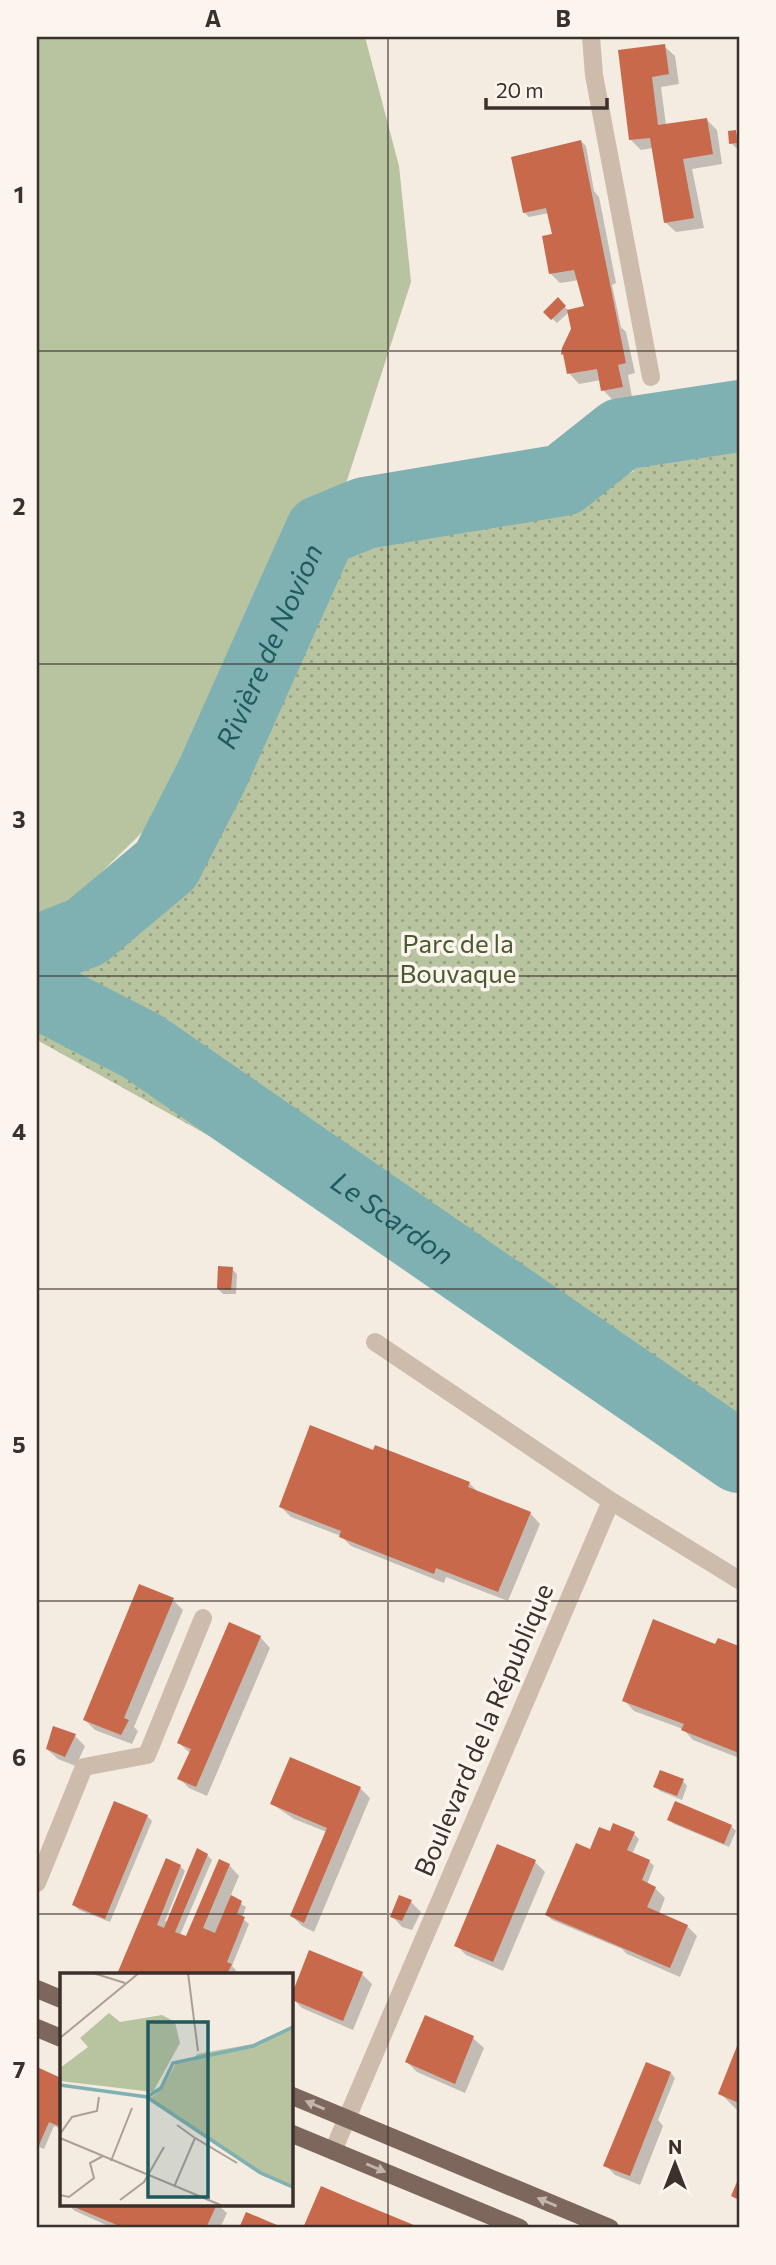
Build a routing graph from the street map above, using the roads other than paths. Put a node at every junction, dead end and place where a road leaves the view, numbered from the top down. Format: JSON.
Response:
{"nodes":[{"id":1,"x":591,"y":37,"type":"edge"},
{"id":2,"x":651,"y":377,"type":"dead end"},
{"id":3,"x":375,"y":1342,"type":"dead end"},
{"id":4,"x":611,"y":1501,"type":"junction"},
{"id":5,"x":739,"y":1580,"type":"edge"},
{"id":6,"x":203,"y":1618,"type":"dead end"},
{"id":7,"x":37,"y":1883,"type":"edge"},
{"id":8,"x":37,"y":1989,"type":"edge"},
{"id":9,"x":60,"y":1999,"type":"edge"},
{"id":10,"x":37,"y":2028,"type":"edge"},
{"id":11,"x":60,"y":2038,"type":"edge"},
{"id":12,"x":292,"y":2096,"type":"edge"},
{"id":13,"x":346,"y":2118,"type":"junction"},
{"id":14,"x":292,"y":2134,"type":"edge"},
{"id":15,"x":334,"y":2151,"type":"junction"},
{"id":16,"x":520,"y":2228,"type":"edge"},
{"id":17,"x":610,"y":2228,"type":"edge"}],
"edges":[{"from":1,"to":2,"type":"street"},
{"from":3,"to":4,"type":"street"},
{"from":4,"to":5,"type":"street"},
{"from":4,"to":13,"type":"street","name":"Boulevard de la République"},
{"from":6,"to":7,"type":"street"},
{"from":8,"to":9,"type":"main road"},
{"from":10,"to":11,"type":"main road"},
{"from":13,"to":12,"type":"main road","one_way":true},
{"from":13,"to":15,"type":"street","name":"Boulevard de la République"},
{"from":17,"to":13,"type":"main road","one_way":true},
{"from":14,"to":15,"type":"main road"},
{"from":15,"to":16,"type":"main road","one_way":true}]}
